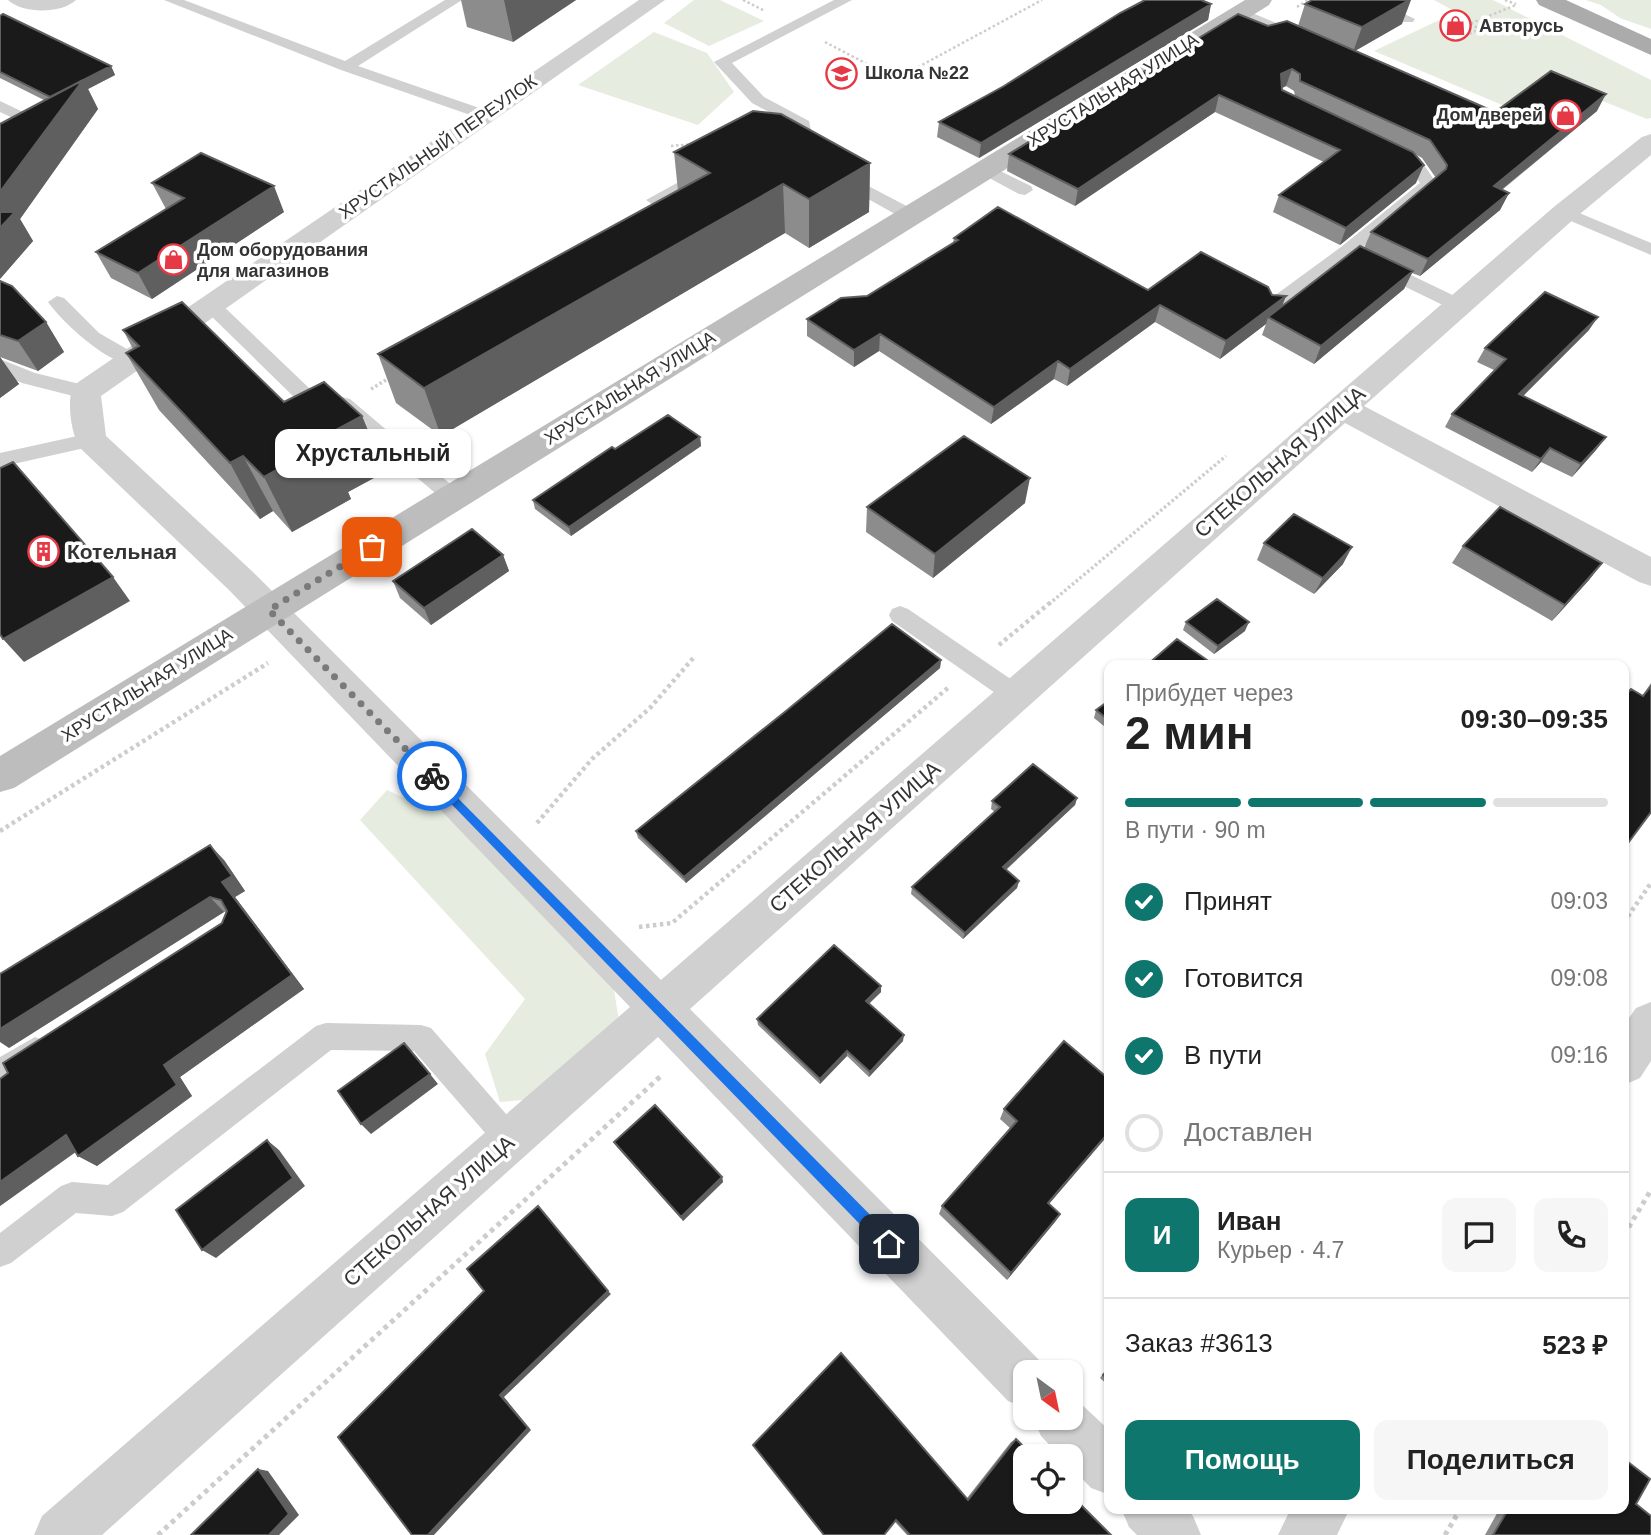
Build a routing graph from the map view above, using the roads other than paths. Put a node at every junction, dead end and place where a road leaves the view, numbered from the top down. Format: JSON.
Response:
{"nodes":[{"id":1,"x":15,"y":0,"type":"edge"},
{"id":2,"x":69,"y":0,"type":"edge"},
{"id":3,"x":171,"y":0,"type":"edge"},
{"id":4,"x":455,"y":0,"type":"edge"},
{"id":5,"x":654,"y":0,"type":"edge"},
{"id":6,"x":845,"y":0,"type":"edge"},
{"id":7,"x":1363,"y":0,"type":"edge"},
{"id":8,"x":1547,"y":0,"type":"edge"},
{"id":9,"x":1250,"y":6,"type":"edge"},
{"id":10,"x":1408,"y":19,"type":"edge"},
{"id":11,"x":1319,"y":45,"type":"edge"},
{"id":12,"x":1651,"y":48,"type":"edge"},
{"id":13,"x":346,"y":67,"type":"junction"},
{"id":14,"x":0,"y":106,"type":"edge"},
{"id":15,"x":482,"y":114,"type":"junction"},
{"id":16,"x":17,"y":115,"type":"edge"},
{"id":17,"x":1651,"y":142,"type":"edge"},
{"id":18,"x":1378,"y":146,"type":"edge"},
{"id":19,"x":724,"y":162,"type":"edge"},
{"id":20,"x":985,"y":169,"type":"junction"},
{"id":21,"x":1025,"y":190,"type":"dead end"},
{"id":22,"x":1565,"y":212,"type":"junction"},
{"id":23,"x":679,"y":215,"type":"edge"},
{"id":24,"x":910,"y":215,"type":"junction"},
{"id":25,"x":1347,"y":250,"type":"junction"},
{"id":26,"x":1651,"y":250,"type":"edge"},
{"id":27,"x":57,"y":302,"type":"dead end"},
{"id":28,"x":1458,"y":305,"type":"junction"},
{"id":29,"x":212,"y":306,"type":"junction"},
{"id":30,"x":1273,"y":306,"type":"edge"},
{"id":31,"x":132,"y":360,"type":"junction"},
{"id":32,"x":0,"y":365,"type":"edge"},
{"id":33,"x":85,"y":392,"type":"junction"},
{"id":34,"x":1343,"y":408,"type":"junction"},
{"id":35,"x":91,"y":440,"type":"junction"},
{"id":36,"x":0,"y":460,"type":"edge"},
{"id":37,"x":454,"y":498,"type":"junction"},
{"id":38,"x":1651,"y":573,"type":"edge"},
{"id":39,"x":269,"y":610,"type":"junction"},
{"id":40,"x":900,"y":615,"type":"dead end"},
{"id":41,"x":1016,"y":695,"type":"junction"},
{"id":42,"x":0,"y":776,"type":"edge"},
{"id":43,"x":659,"y":1009,"type":"junction"},
{"id":44,"x":1651,"y":1023,"type":"edge"},
{"id":45,"x":56,"y":1037,"type":"edge"},
{"id":46,"x":1629,"y":1056,"type":"edge"},
{"id":47,"x":0,"y":1073,"type":"edge"},
{"id":48,"x":509,"y":1140,"type":"junction"},
{"id":49,"x":0,"y":1252,"type":"edge"},
{"id":50,"x":1013,"y":1370,"type":"edge"},
{"id":51,"x":1071,"y":1430,"type":"edge"},
{"id":52,"x":1104,"y":1463,"type":"edge"},
{"id":53,"x":1154,"y":1514,"type":"edge"},
{"id":54,"x":1319,"y":1514,"type":"edge"},
{"id":55,"x":61,"y":1535,"type":"edge"},
{"id":56,"x":1174,"y":1535,"type":"edge"},
{"id":57,"x":1305,"y":1535,"type":"edge"}],
"edges":[{"from":1,"to":2,"type":"lane"},
{"from":3,"to":13,"type":"lane"},
{"from":4,"to":13,"type":"lane"},
{"from":5,"to":15,"type":"street","name":"ХРУСТАЛЬНЫЙ ПЕРЕУЛОК"},
{"from":6,"to":24,"type":"lane"},
{"from":7,"to":10,"type":"lane"},
{"from":8,"to":12,"type":"main road"},
{"from":9,"to":11,"type":"lane"},
{"from":9,"to":20,"type":"street","name":"ХРУСТАЛЬНАЯ УЛИЦА"},
{"from":13,"to":15,"type":"lane"},
{"from":14,"to":16,"type":"lane"},
{"from":15,"to":29,"type":"street","name":"ХРУСТАЛЬНЫЙ ПЕРЕУЛОК"},
{"from":17,"to":22,"type":"street","name":"СТЕКОЛЬНАЯ УЛИЦА"},
{"from":18,"to":25,"type":"lane"},
{"from":19,"to":23,"type":"lane"},
{"from":20,"to":21,"type":"lane"},
{"from":20,"to":24,"type":"street","name":"ХРУСТАЛЬНАЯ УЛИЦА"},
{"from":22,"to":26,"type":"lane"},
{"from":22,"to":28,"type":"street","name":"СТЕКОЛЬНАЯ УЛИЦА"},
{"from":24,"to":37,"type":"street","name":"ХРУСТАЛЬНАЯ УЛИЦА"},
{"from":25,"to":28,"type":"lane"},
{"from":25,"to":30,"type":"lane"},
{"from":27,"to":31,"type":"lane"},
{"from":28,"to":34,"type":"street","name":"СТЕКОЛЬНАЯ УЛИЦА"},
{"from":29,"to":31,"type":"street","name":"ХРУСТАЛЬНЫЙ ПЕРЕУЛОК"},
{"from":29,"to":37,"type":"lane"},
{"from":31,"to":33,"type":"street","name":"ХРУСТАЛЬНЫЙ ПЕРЕУЛОК"},
{"from":32,"to":33,"type":"lane"},
{"from":33,"to":35,"type":"street"},
{"from":34,"to":38,"type":"street"},
{"from":34,"to":41,"type":"street","name":"СТЕКОЛЬНАЯ УЛИЦА"},
{"from":35,"to":36,"type":"lane"},
{"from":35,"to":39,"type":"street"},
{"from":37,"to":39,"type":"street","name":"ХРУСТАЛЬНАЯ УЛИЦА"},
{"from":39,"to":42,"type":"street","name":"ХРУСТАЛЬНАЯ УЛИЦА"},
{"from":39,"to":43,"type":"street"},
{"from":40,"to":41,"type":"lane"},
{"from":41,"to":43,"type":"street","name":"СТЕКОЛЬНАЯ УЛИЦА"},
{"from":43,"to":48,"type":"street","name":"СТЕКОЛЬНАЯ УЛИЦА"},
{"from":43,"to":50,"type":"street"},
{"from":44,"to":46,"type":"street"},
{"from":45,"to":47,"type":"lane"},
{"from":48,"to":49,"type":"lane"},
{"from":48,"to":55,"type":"street","name":"СТЕКОЛЬНАЯ УЛИЦА"},
{"from":51,"to":52,"type":"street"},
{"from":53,"to":56,"type":"street"},
{"from":54,"to":57,"type":"street"}]}
